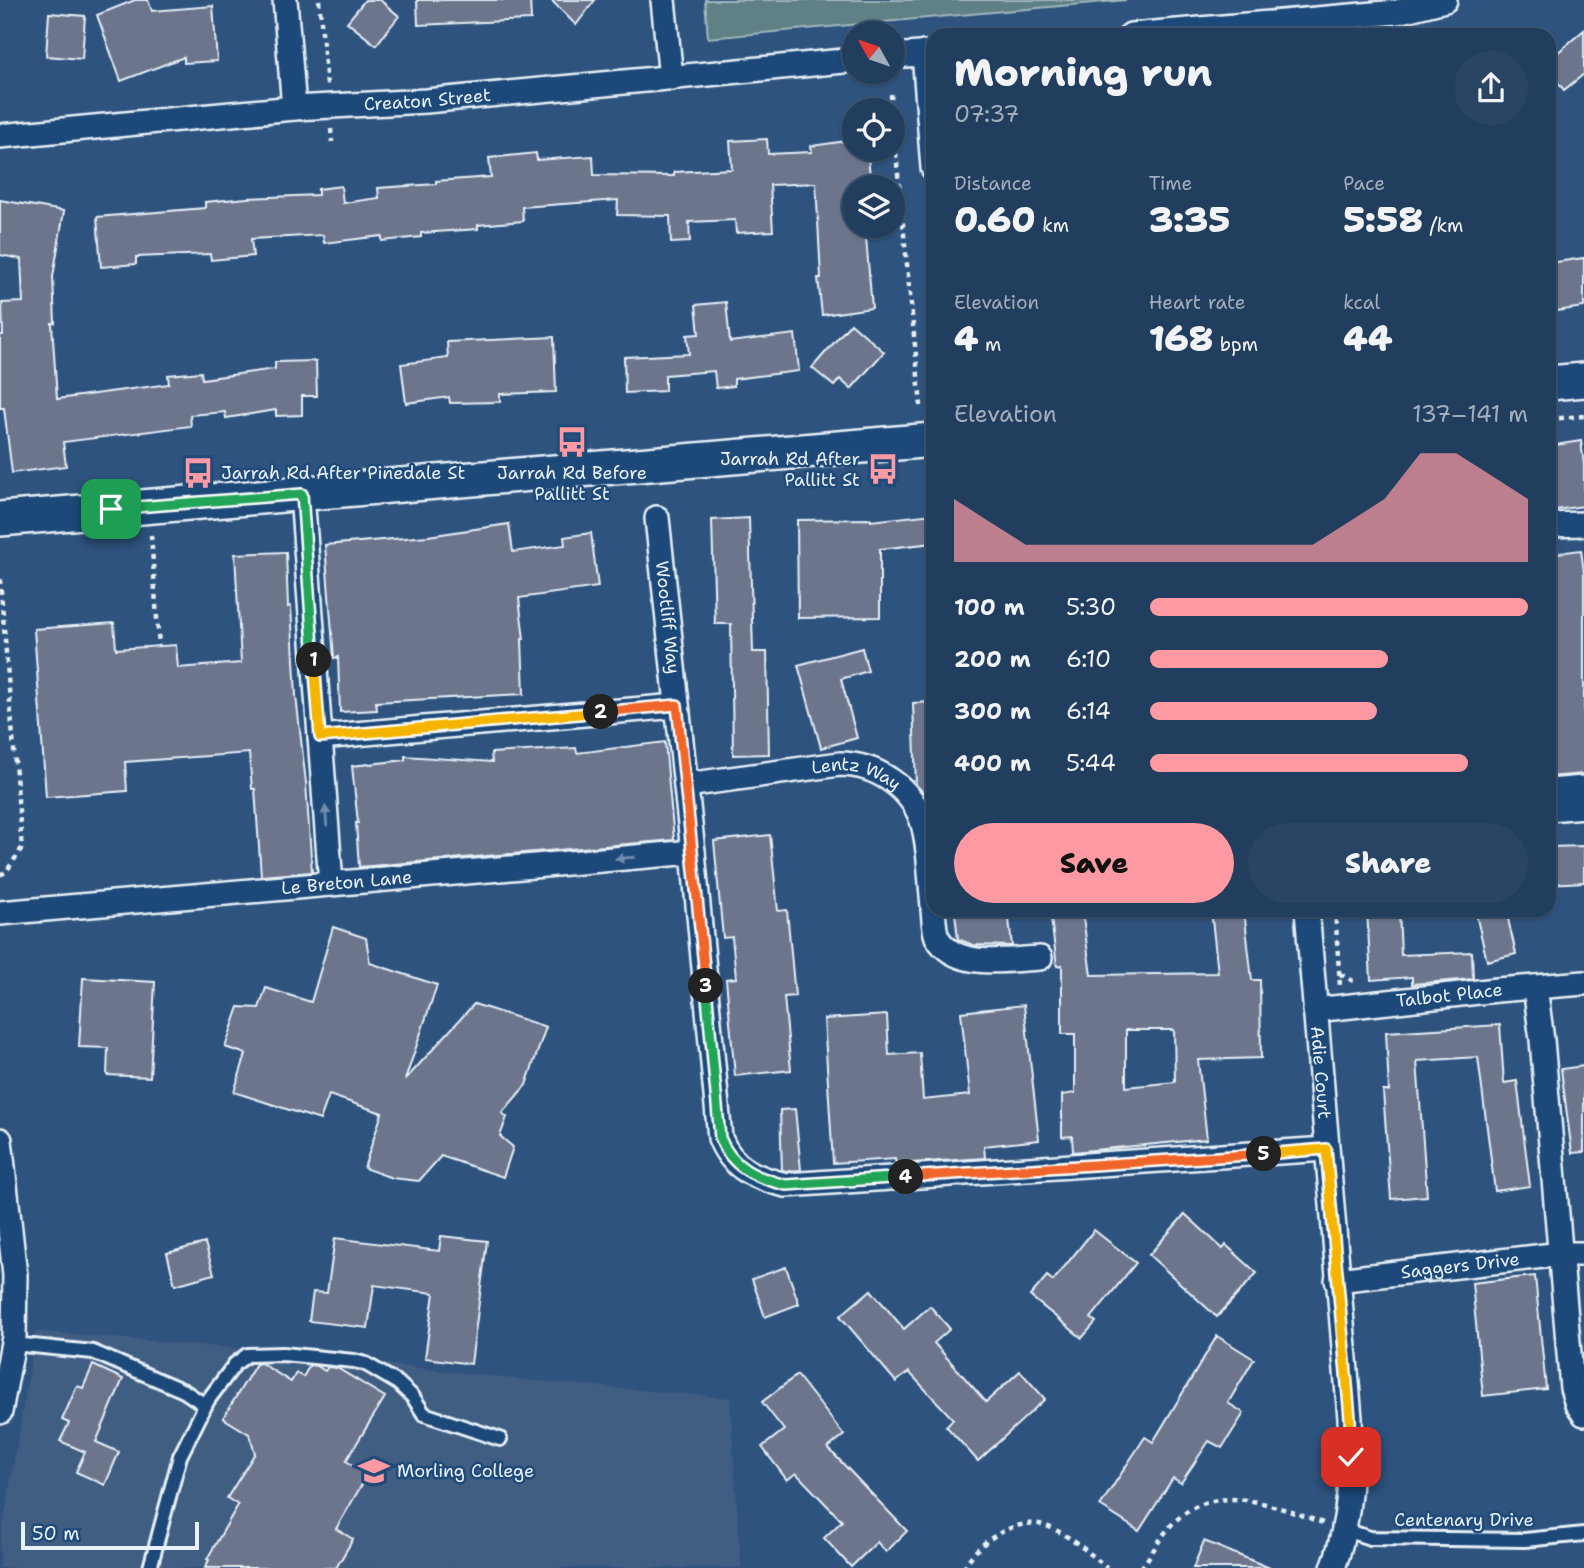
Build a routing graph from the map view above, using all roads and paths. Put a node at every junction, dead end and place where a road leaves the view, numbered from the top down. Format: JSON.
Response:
{"nodes":[{"id":1,"x":285,"y":0,"type":"edge"},
{"id":2,"x":319,"y":0,"type":"edge"},
{"id":3,"x":663,"y":0,"type":"edge"},
{"id":4,"x":1445,"y":0,"type":"edge"},
{"id":5,"x":1212,"y":28,"type":"edge"},
{"id":6,"x":926,"y":53,"type":"edge"},
{"id":7,"x":905,"y":55,"type":"edge"},
{"id":8,"x":842,"y":61,"type":"edge"},
{"id":9,"x":671,"y":78,"type":"junction"},
{"id":10,"x":891,"y":94,"type":"dead end"},
{"id":11,"x":891,"y":98,"type":"edge"},
{"id":12,"x":329,"y":105,"type":"junction"},
{"id":13,"x":294,"y":108,"type":"junction"},
{"id":14,"x":0,"y":136,"type":"edge"},
{"id":15,"x":332,"y":142,"type":"dead end"},
{"id":16,"x":897,"y":161,"type":"edge"},
{"id":17,"x":1584,"y":380,"type":"edge"},
{"id":18,"x":1556,"y":382,"type":"edge"},
{"id":19,"x":921,"y":406,"type":"dead end"},
{"id":20,"x":1584,"y":416,"type":"edge"},
{"id":21,"x":1556,"y":418,"type":"edge"},
{"id":22,"x":926,"y":441,"type":"edge"},
{"id":23,"x":302,"y":494,"type":"junction"},
{"id":24,"x":657,"y":518,"type":"dead end"},
{"id":25,"x":0,"y":519,"type":"edge"},
{"id":26,"x":1584,"y":524,"type":"edge"},
{"id":27,"x":1556,"y":525,"type":"edge"},
{"id":28,"x":150,"y":536,"type":"dead end"},
{"id":29,"x":0,"y":579,"type":"edge"},
{"id":30,"x":159,"y":646,"type":"dead end"},
{"id":31,"x":677,"y":705,"type":"junction"},
{"id":32,"x":320,"y":737,"type":"junction"},
{"id":33,"x":686,"y":785,"type":"junction"},
{"id":34,"x":1584,"y":788,"type":"edge"},
{"id":35,"x":1556,"y":790,"type":"edge"},
{"id":36,"x":1584,"y":806,"type":"edge"},
{"id":37,"x":1556,"y":808,"type":"edge"},
{"id":38,"x":926,"y":844,"type":"edge"},
{"id":39,"x":693,"y":852,"type":"junction"},
{"id":40,"x":0,"y":875,"type":"edge"},
{"id":41,"x":331,"y":884,"type":"junction"},
{"id":42,"x":0,"y":914,"type":"edge"},
{"id":43,"x":934,"y":917,"type":"edge"},
{"id":44,"x":1308,"y":917,"type":"edge"},
{"id":45,"x":1040,"y":958,"type":"dead end"},
{"id":46,"x":1584,"y":983,"type":"edge"},
{"id":47,"x":1535,"y":987,"type":"junction"},
{"id":48,"x":1315,"y":1010,"type":"junction"},
{"id":49,"x":0,"y":1140,"type":"edge"},
{"id":50,"x":1326,"y":1149,"type":"junction"},
{"id":51,"x":1561,"y":1254,"type":"junction"},
{"id":52,"x":1584,"y":1254,"type":"edge"},
{"id":53,"x":1337,"y":1280,"type":"junction"},
{"id":54,"x":13,"y":1343,"type":"junction"},
{"id":55,"x":205,"y":1405,"type":"junction"},
{"id":56,"x":0,"y":1410,"type":"edge"},
{"id":57,"x":1584,"y":1415,"type":"edge"},
{"id":58,"x":500,"y":1439,"type":"dead end"},
{"id":59,"x":1345,"y":1530,"type":"junction"},
{"id":60,"x":1584,"y":1534,"type":"edge"},
{"id":61,"x":150,"y":1568,"type":"edge"},
{"id":62,"x":964,"y":1568,"type":"edge"},
{"id":63,"x":1107,"y":1568,"type":"edge"},
{"id":64,"x":1141,"y":1568,"type":"edge"},
{"id":65,"x":1333,"y":1568,"type":"edge"}],
"edges":[{"from":1,"to":13,"type":"street"},
{"from":2,"to":12,"type":"path"},
{"from":3,"to":9,"type":"street"},
{"from":4,"to":5,"type":"street"},
{"from":6,"to":7,"type":"street"},
{"from":8,"to":9,"type":"street","name":"Creaton Street"},
{"from":9,"to":12,"type":"street","name":"Creaton Street"},
{"from":10,"to":11,"type":"path"},
{"from":12,"to":13,"type":"street","name":"Creaton Street"},
{"from":12,"to":15,"type":"path"},
{"from":13,"to":14,"type":"street","name":"Creaton Street"},
{"from":16,"to":19,"type":"path"},
{"from":17,"to":18,"type":"street"},
{"from":20,"to":21,"type":"path"},
{"from":22,"to":23,"type":"street"},
{"from":23,"to":25,"type":"street"},
{"from":23,"to":32,"type":"street"},
{"from":24,"to":31,"type":"street","name":"Wootliff Way"},
{"from":26,"to":27,"type":"street"},
{"from":28,"to":30,"type":"path"},
{"from":29,"to":40,"type":"path"},
{"from":31,"to":32,"type":"street"},
{"from":31,"to":33,"type":"street","name":"Wootliff Way"},
{"from":41,"to":32,"type":"street","one_way":true},
{"from":33,"to":38,"type":"street","name":"Lentz Way"},
{"from":33,"to":39,"type":"street","name":"Wootliff Way"},
{"from":34,"to":35,"type":"street"},
{"from":36,"to":37,"type":"street"},
{"from":39,"to":41,"type":"street","name":"Le Breton Lane","one_way":true},
{"from":39,"to":50,"type":"street","name":"Wootliff Way"},
{"from":41,"to":42,"type":"street","name":"Le Breton Lane"},
{"from":43,"to":45,"type":"street","name":"Lentz Way"},
{"from":44,"to":48,"type":"street","name":"Adie Court"},
{"from":46,"to":47,"type":"street","name":"Talbot Place"},
{"from":47,"to":48,"type":"street","name":"Talbot Place"},
{"from":47,"to":51,"type":"street"},
{"from":48,"to":50,"type":"street","name":"Adie Court"},
{"from":49,"to":54,"type":"street"},
{"from":50,"to":53,"type":"street","name":"Adie Court"},
{"from":51,"to":52,"type":"street","name":"Saggers Drive"},
{"from":51,"to":53,"type":"street","name":"Saggers Drive"},
{"from":51,"to":57,"type":"street"},
{"from":53,"to":59,"type":"street","name":"Adie Court"},
{"from":54,"to":55,"type":"lane"},
{"from":54,"to":56,"type":"street"},
{"from":55,"to":58,"type":"lane"},
{"from":55,"to":61,"type":"lane"},
{"from":59,"to":60,"type":"lane","name":"Centenary Drive"},
{"from":59,"to":64,"type":"path"},
{"from":59,"to":65,"type":"street","name":"Adie Court"},
{"from":62,"to":63,"type":"path"}]}
